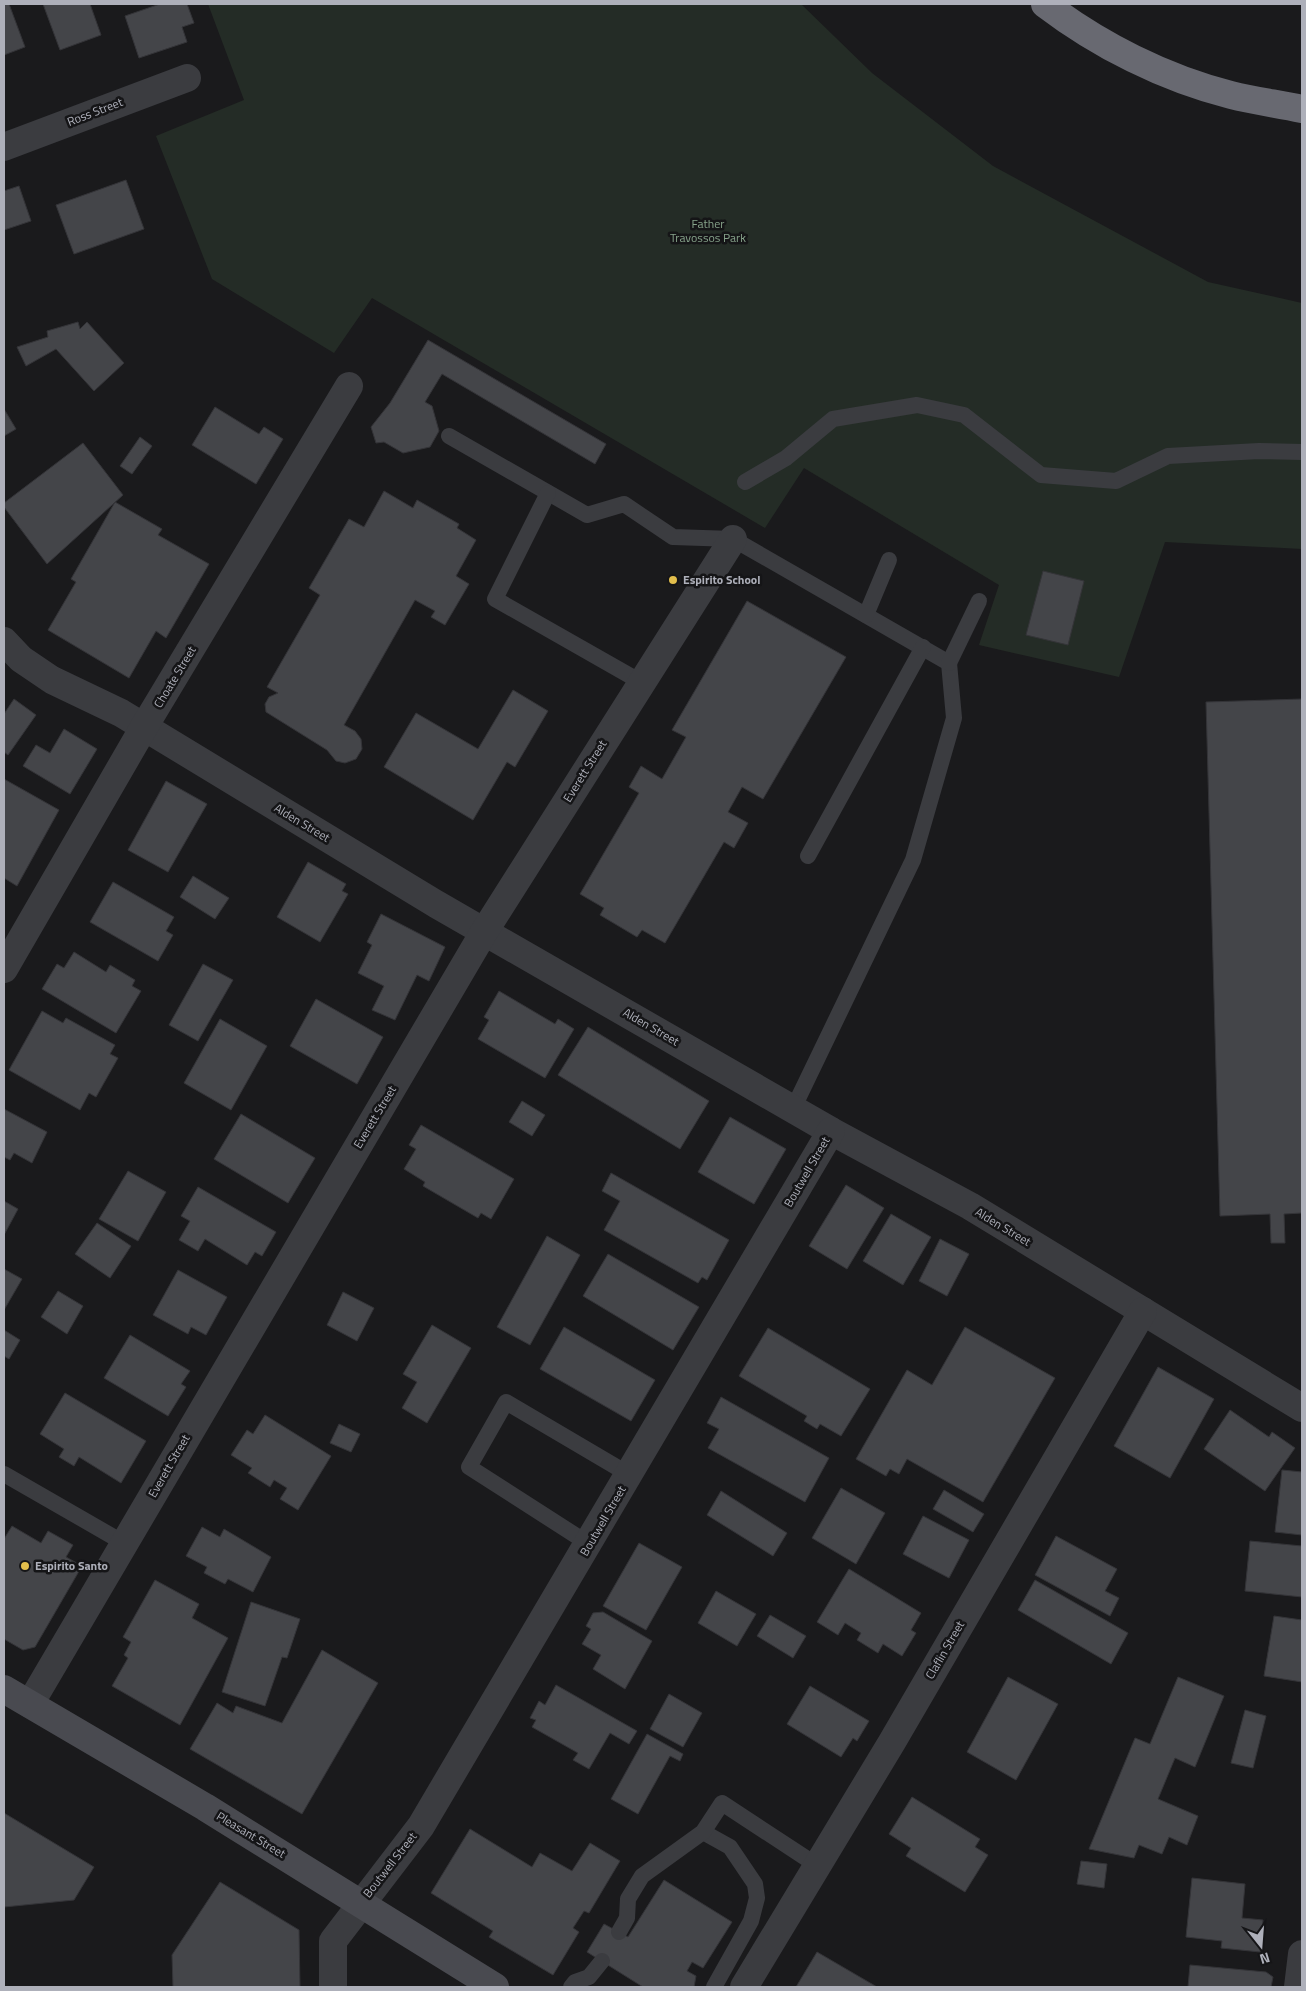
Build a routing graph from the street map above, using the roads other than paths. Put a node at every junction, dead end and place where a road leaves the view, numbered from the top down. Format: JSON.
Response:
{"nodes":[{"id":1,"x":1045,"y":4,"type":"edge"},
{"id":2,"x":187,"y":78,"type":"dead end"},
{"id":3,"x":1302,"y":109,"type":"edge"},
{"id":4,"x":4,"y":146,"type":"edge"},
{"id":5,"x":349,"y":386,"type":"dead end"},
{"id":6,"x":449,"y":436,"type":"dead end"},
{"id":7,"x":1302,"y":452,"type":"edge"},
{"id":8,"x":745,"y":482,"type":"dead end"},
{"id":9,"x":548,"y":493,"type":"junction"},
{"id":10,"x":733,"y":539,"type":"junction"},
{"id":11,"x":889,"y":560,"type":"dead end"},
{"id":12,"x":979,"y":601,"type":"dead end"},
{"id":13,"x":866,"y":615,"type":"junction"},
{"id":14,"x":4,"y":641,"type":"edge"},
{"id":15,"x":923,"y":647,"type":"junction"},
{"id":16,"x":950,"y":663,"type":"junction"},
{"id":17,"x":641,"y":682,"type":"junction"},
{"id":18,"x":144,"y":727,"type":"junction"},
{"id":19,"x":808,"y":856,"type":"dead end"},
{"id":20,"x":484,"y":932,"type":"junction"},
{"id":21,"x":4,"y":969,"type":"edge"},
{"id":22,"x":793,"y":1109,"type":"junction"},
{"id":23,"x":831,"y":1131,"type":"junction"},
{"id":24,"x":1142,"y":1311,"type":"junction"},
{"id":25,"x":1302,"y":1408,"type":"edge"},
{"id":26,"x":4,"y":1474,"type":"edge"},
{"id":27,"x":630,"y":1475,"type":"junction"},
{"id":28,"x":124,"y":1543,"type":"junction"},
{"id":29,"x":589,"y":1544,"type":"junction"},
{"id":30,"x":4,"y":1689,"type":"edge"},
{"id":31,"x":30,"y":1704,"type":"junction"},
{"id":32,"x":703,"y":1832,"type":"junction"},
{"id":33,"x":818,"y":1866,"type":"junction"},
{"id":34,"x":361,"y":1902,"type":"junction"},
{"id":35,"x":619,"y":1932,"type":"dead end"},
{"id":36,"x":1302,"y":1954,"type":"edge"},
{"id":37,"x":602,"y":1961,"type":"dead end"},
{"id":38,"x":333,"y":1987,"type":"edge"},
{"id":39,"x":495,"y":1987,"type":"edge"},
{"id":40,"x":571,"y":1987,"type":"edge"},
{"id":41,"x":714,"y":1987,"type":"edge"},
{"id":42,"x":744,"y":1987,"type":"edge"},
{"id":43,"x":1298,"y":1987,"type":"edge"}],
"edges":[{"from":1,"to":3,"type":"highway"},
{"from":2,"to":4,"type":"street","name":"Ross Street"},
{"from":5,"to":18,"type":"street","name":"Choate Street"},
{"from":6,"to":9,"type":"lane"},
{"from":7,"to":8,"type":"lane"},
{"from":9,"to":10,"type":"lane"},
{"from":9,"to":17,"type":"lane"},
{"from":10,"to":13,"type":"lane"},
{"from":10,"to":17,"type":"street","name":"Everett Street"},
{"from":11,"to":13,"type":"lane"},
{"from":12,"to":16,"type":"lane"},
{"from":13,"to":15,"type":"lane"},
{"from":14,"to":18,"type":"street","name":"Alden Street"},
{"from":15,"to":16,"type":"lane"},
{"from":15,"to":19,"type":"lane"},
{"from":16,"to":22,"type":"lane"},
{"from":17,"to":20,"type":"street","name":"Everett Street"},
{"from":18,"to":20,"type":"street","name":"Alden Street"},
{"from":18,"to":21,"type":"street","name":"Choate Street"},
{"from":20,"to":22,"type":"street","name":"Alden Street"},
{"from":20,"to":28,"type":"street","name":"Everett Street"},
{"from":22,"to":23,"type":"street","name":"Alden Street"},
{"from":23,"to":24,"type":"street","name":"Alden Street"},
{"from":23,"to":27,"type":"street","name":"Boutwell Street"},
{"from":24,"to":25,"type":"street","name":"Alden Street"},
{"from":24,"to":33,"type":"street","name":"Claflin Street"},
{"from":26,"to":28,"type":"lane"},
{"from":27,"to":29,"type":"street","name":"Boutwell Street"},
{"from":27,"to":29,"type":"lane"},
{"from":28,"to":31,"type":"street","name":"Everett Street"},
{"from":29,"to":34,"type":"street","name":"Boutwell Street"},
{"from":30,"to":31,"type":"main road","name":"Pleasant Street"},
{"from":31,"to":34,"type":"main road","name":"Pleasant Street"},
{"from":32,"to":33,"type":"lane"},
{"from":32,"to":35,"type":"lane"},
{"from":32,"to":41,"type":"lane"},
{"from":33,"to":42,"type":"street","name":"Claflin Street"},
{"from":34,"to":38,"type":"street","name":"Boutwell Street"},
{"from":34,"to":39,"type":"main road","name":"Pleasant Street"},
{"from":36,"to":43,"type":"street"},
{"from":37,"to":40,"type":"lane"}]}
